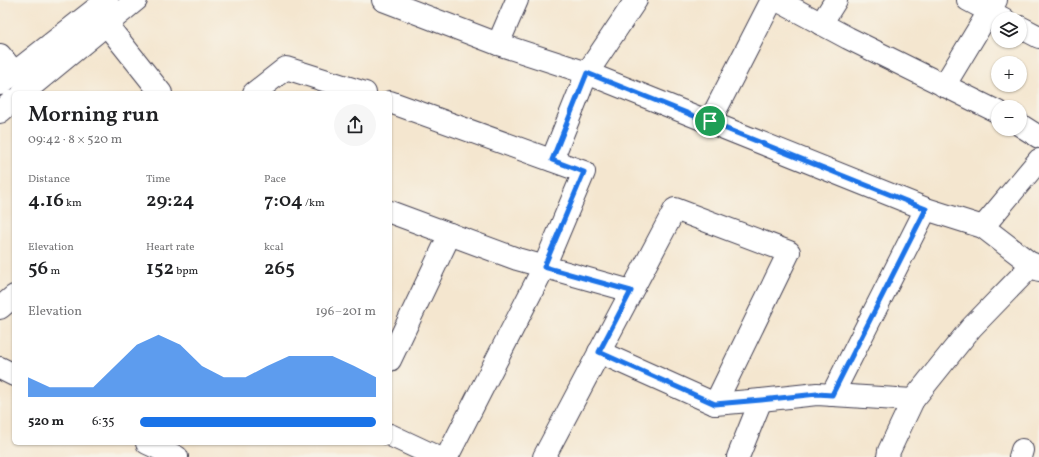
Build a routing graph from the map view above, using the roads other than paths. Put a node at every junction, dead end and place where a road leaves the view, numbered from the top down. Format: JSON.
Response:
{"nodes":[{"id":1,"x":136,"y":0,"type":"edge"},
{"id":2,"x":383,"y":0,"type":"edge"},
{"id":3,"x":517,"y":0,"type":"edge"},
{"id":4,"x":636,"y":0,"type":"edge"},
{"id":5,"x":772,"y":0,"type":"edge"},
{"id":6,"x":776,"y":0,"type":"edge"},
{"id":7,"x":836,"y":0,"type":"edge"},
{"id":8,"x":968,"y":0,"type":"edge"},
{"id":9,"x":407,"y":4,"type":"edge"},
{"id":10,"x":997,"y":10,"type":"edge"},
{"id":11,"x":103,"y":11,"type":"edge"},
{"id":12,"x":822,"y":24,"type":"junction"},
{"id":13,"x":1027,"y":31,"type":"edge"},
{"id":14,"x":1039,"y":37,"type":"edge"},
{"id":15,"x":498,"y":44,"type":"junction"},
{"id":16,"x":0,"y":55,"type":"edge"},
{"id":17,"x":587,"y":73,"type":"junction"},
{"id":18,"x":7,"y":78,"type":"edge"},
{"id":19,"x":944,"y":86,"type":"junction"},
{"id":20,"x":25,"y":91,"type":"edge"},
{"id":21,"x":160,"y":91,"type":"edge"},
{"id":22,"x":257,"y":91,"type":"edge"},
{"id":23,"x":359,"y":91,"type":"edge"},
{"id":24,"x":12,"y":102,"type":"edge"},
{"id":25,"x":392,"y":103,"type":"edge"},
{"id":26,"x":991,"y":109,"type":"edge"},
{"id":27,"x":0,"y":112,"type":"edge"},
{"id":28,"x":710,"y":121,"type":"junction"},
{"id":29,"x":1027,"y":129,"type":"edge"},
{"id":30,"x":1039,"y":137,"type":"edge"},
{"id":31,"x":552,"y":160,"type":"junction"},
{"id":32,"x":1039,"y":160,"type":"edge"},
{"id":33,"x":926,"y":209,"type":"junction"},
{"id":34,"x":392,"y":213,"type":"edge"},
{"id":35,"x":983,"y":228,"type":"junction"},
{"id":36,"x":450,"y":234,"type":"junction"},
{"id":37,"x":544,"y":267,"type":"junction"},
{"id":38,"x":1036,"y":267,"type":"edge"},
{"id":39,"x":631,"y":291,"type":"junction"},
{"id":40,"x":12,"y":298,"type":"edge"},
{"id":41,"x":0,"y":308,"type":"edge"},
{"id":42,"x":599,"y":352,"type":"junction"},
{"id":43,"x":392,"y":356,"type":"edge"},
{"id":44,"x":0,"y":368,"type":"edge"},
{"id":45,"x":12,"y":374,"type":"edge"},
{"id":46,"x":832,"y":395,"type":"junction"},
{"id":47,"x":761,"y":400,"type":"junction"},
{"id":48,"x":913,"y":400,"type":"junction"},
{"id":49,"x":715,"y":404,"type":"junction"},
{"id":50,"x":392,"y":436,"type":"edge"},
{"id":51,"x":151,"y":445,"type":"edge"},
{"id":52,"x":177,"y":457,"type":"edge"},
{"id":53,"x":437,"y":457,"type":"edge"},
{"id":54,"x":447,"y":457,"type":"edge"},
{"id":55,"x":544,"y":457,"type":"edge"},
{"id":56,"x":738,"y":457,"type":"edge"},
{"id":57,"x":888,"y":457,"type":"edge"}],
"edges":[{"from":1,"to":11,"type":"street"},
{"from":2,"to":9,"type":"street"},
{"from":3,"to":15,"type":"street"},
{"from":4,"to":17,"type":"street"},
{"from":5,"to":28,"type":"street"},
{"from":6,"to":12,"type":"street"},
{"from":7,"to":12,"type":"street"},
{"from":8,"to":10,"type":"street"},
{"from":9,"to":15,"type":"street"},
{"from":10,"to":19,"type":"street"},
{"from":11,"to":18,"type":"street"},
{"from":11,"to":20,"type":"street"},
{"from":11,"to":21,"type":"street"},
{"from":12,"to":19,"type":"street"},
{"from":13,"to":14,"type":"street"},
{"from":15,"to":17,"type":"street"},
{"from":16,"to":18,"type":"street"},
{"from":17,"to":28,"type":"street"},
{"from":17,"to":31,"type":"street"},
{"from":19,"to":26,"type":"street"},
{"from":22,"to":23,"type":"street"},
{"from":24,"to":27,"type":"street"},
{"from":25,"to":31,"type":"street"},
{"from":28,"to":33,"type":"street"},
{"from":29,"to":30,"type":"street"},
{"from":31,"to":37,"type":"street"},
{"from":32,"to":35,"type":"street"},
{"from":33,"to":35,"type":"street"},
{"from":33,"to":46,"type":"street"},
{"from":34,"to":36,"type":"street"},
{"from":35,"to":38,"type":"street"},
{"from":36,"to":37,"type":"street"},
{"from":36,"to":43,"type":"street"},
{"from":37,"to":39,"type":"street"},
{"from":37,"to":54,"type":"street"},
{"from":38,"to":48,"type":"street"},
{"from":39,"to":42,"type":"street"},
{"from":39,"to":49,"type":"street"},
{"from":40,"to":41,"type":"street"},
{"from":42,"to":49,"type":"street"},
{"from":42,"to":55,"type":"street"},
{"from":44,"to":45,"type":"street"},
{"from":46,"to":47,"type":"street"},
{"from":46,"to":48,"type":"street"},
{"from":47,"to":49,"type":"street"},
{"from":47,"to":56,"type":"street"},
{"from":48,"to":57,"type":"street"},
{"from":50,"to":53,"type":"street"},
{"from":51,"to":52,"type":"street"}]}
